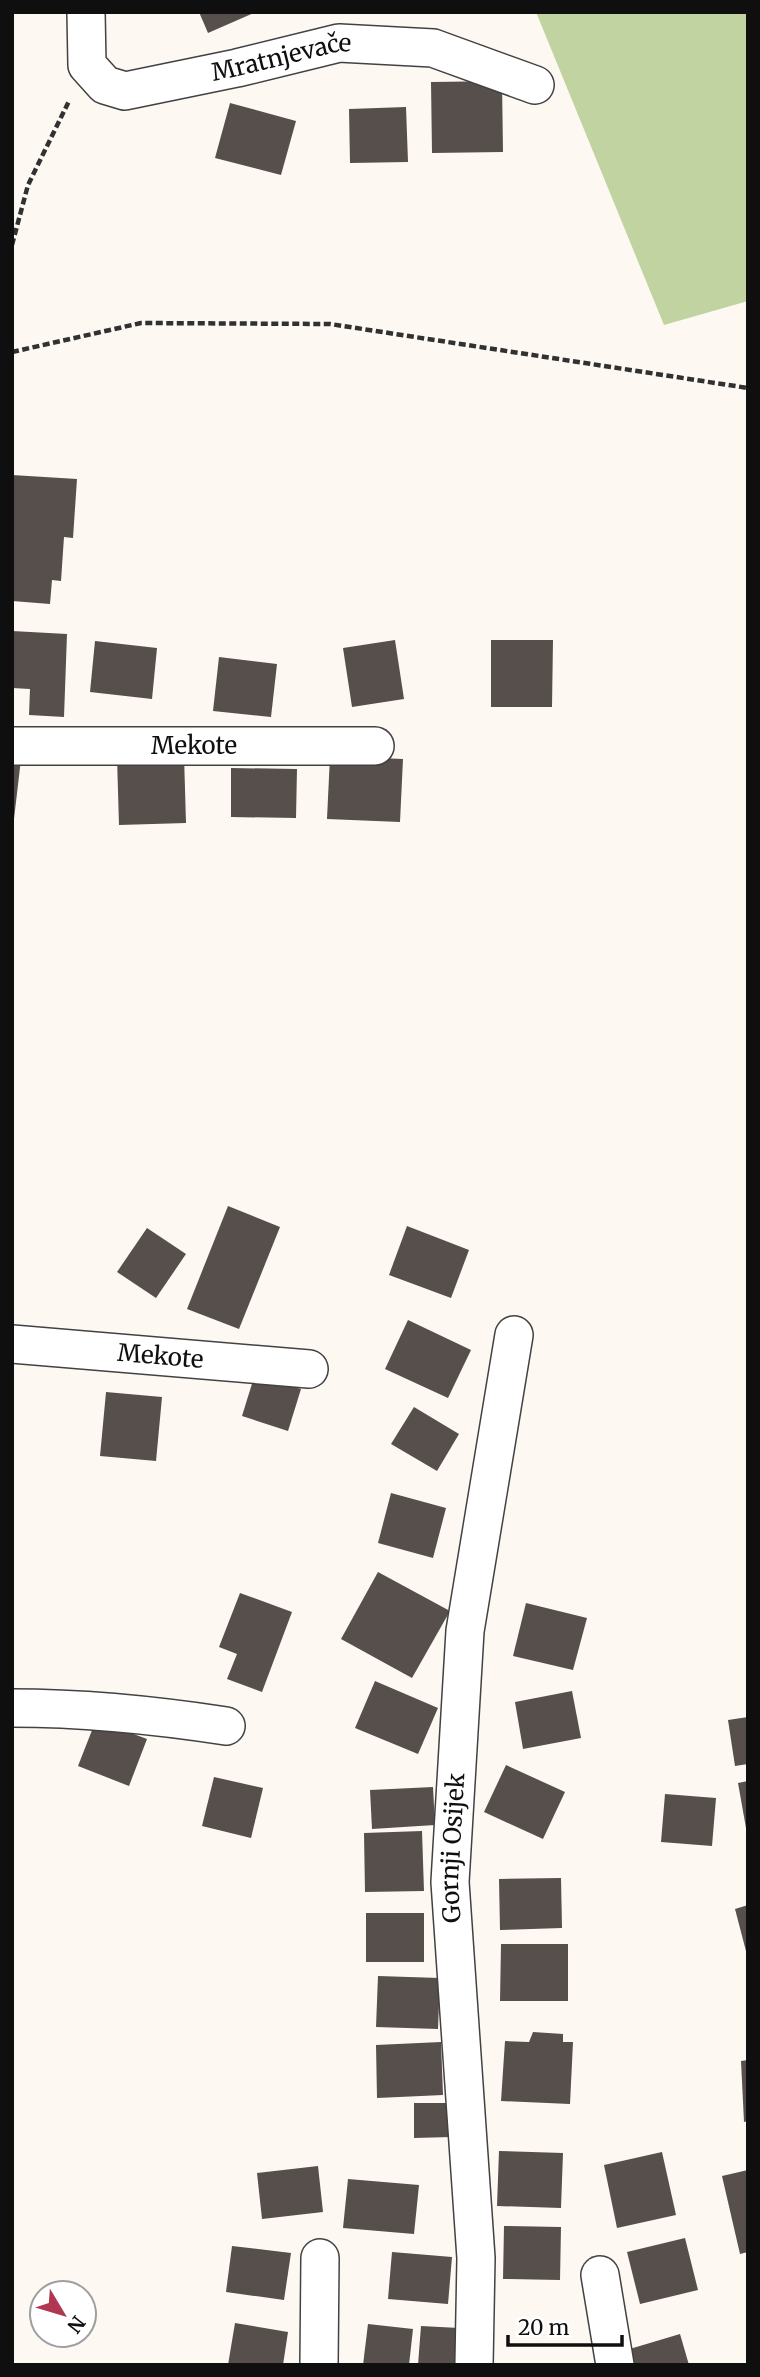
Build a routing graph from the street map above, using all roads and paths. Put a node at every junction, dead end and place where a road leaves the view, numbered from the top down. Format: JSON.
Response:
{"nodes":[{"id":1,"x":86,"y":12,"type":"edge"},
{"id":2,"x":87,"y":65,"type":"junction"},
{"id":3,"x":535,"y":85,"type":"dead end"},
{"id":4,"x":12,"y":245,"type":"edge"},
{"id":5,"x":12,"y":352,"type":"edge"},
{"id":6,"x":748,"y":388,"type":"edge"},
{"id":7,"x":12,"y":746,"type":"edge"},
{"id":8,"x":374,"y":746,"type":"dead end"},
{"id":9,"x":514,"y":1335,"type":"dead end"},
{"id":10,"x":12,"y":1344,"type":"edge"},
{"id":11,"x":309,"y":1369,"type":"dead end"},
{"id":12,"x":12,"y":1708,"type":"edge"},
{"id":13,"x":226,"y":1726,"type":"dead end"},
{"id":14,"x":320,"y":2258,"type":"dead end"},
{"id":15,"x":600,"y":2275,"type":"dead end"},
{"id":16,"x":319,"y":2365,"type":"edge"},
{"id":17,"x":474,"y":2365,"type":"edge"},
{"id":18,"x":615,"y":2365,"type":"edge"}],
"edges":[{"from":1,"to":2,"type":"street"},
{"from":2,"to":3,"type":"street","name":"Mratnjevače"},
{"from":2,"to":4,"type":"path"},
{"from":5,"to":6,"type":"path"},
{"from":7,"to":8,"type":"street","name":"Mekote"},
{"from":9,"to":17,"type":"street","name":"Gornji Osijek"},
{"from":10,"to":11,"type":"street","name":"Mekote"},
{"from":12,"to":13,"type":"street"},
{"from":14,"to":16,"type":"street"},
{"from":15,"to":18,"type":"street"}]}
